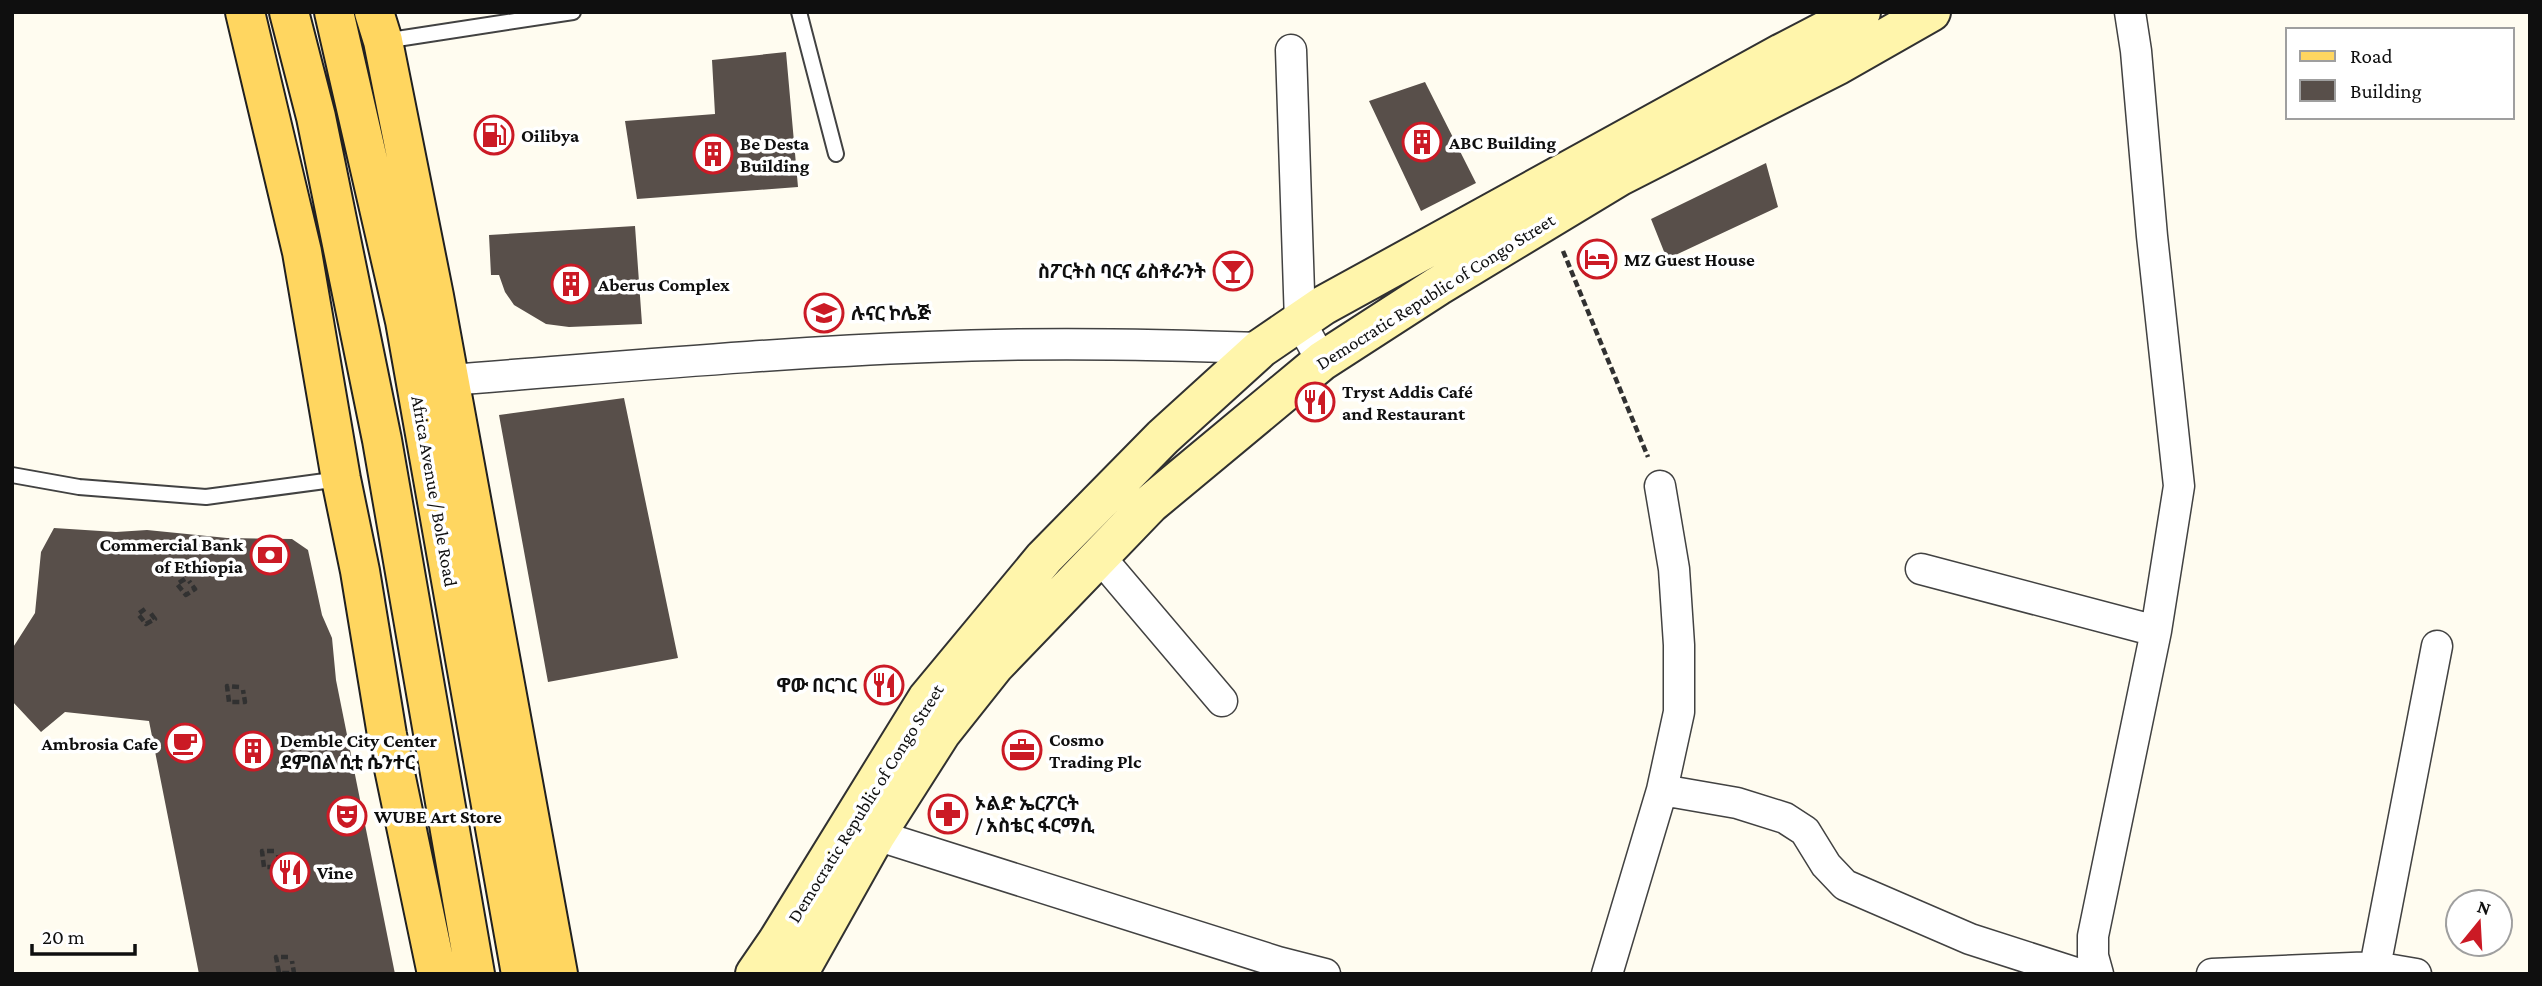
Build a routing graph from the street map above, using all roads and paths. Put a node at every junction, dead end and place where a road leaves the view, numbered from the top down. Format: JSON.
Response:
{"nodes":[{"id":1,"x":245,"y":12,"type":"edge"},
{"id":2,"x":289,"y":12,"type":"edge"},
{"id":3,"x":334,"y":12,"type":"edge"},
{"id":4,"x":573,"y":12,"type":"edge"},
{"id":5,"x":799,"y":12,"type":"edge"},
{"id":6,"x":1861,"y":12,"type":"edge"},
{"id":7,"x":1931,"y":12,"type":"edge"},
{"id":8,"x":2130,"y":12,"type":"edge"},
{"id":9,"x":378,"y":27,"type":"edge"},
{"id":10,"x":1292,"y":50,"type":"dead end"},
{"id":11,"x":836,"y":154,"type":"dead end"},
{"id":12,"x":1549,"y":218,"type":"junction"},
{"id":13,"x":1300,"y":322,"type":"junction"},
{"id":14,"x":1261,"y":348,"type":"junction"},
{"id":15,"x":1322,"y":360,"type":"junction"},
{"id":16,"x":448,"y":380,"type":"junction"},
{"id":17,"x":12,"y":475,"type":"edge"},
{"id":18,"x":341,"y":479,"type":"junction"},
{"id":19,"x":1660,"y":486,"type":"joint"},
{"id":20,"x":1099,"y":556,"type":"junction"},
{"id":21,"x":1921,"y":569,"type":"dead end"},
{"id":22,"x":2156,"y":631,"type":"junction"},
{"id":23,"x":2437,"y":646,"type":"dead end"},
{"id":24,"x":241,"y":688,"type":"joint"},
{"id":25,"x":1222,"y":701,"type":"dead end"},
{"id":26,"x":1662,"y":790,"type":"junction"},
{"id":27,"x":876,"y":835,"type":"junction"},
{"id":28,"x":276,"y":853,"type":"joint"},
{"id":29,"x":290,"y":959,"type":"joint"},
{"id":30,"x":2375,"y":967,"type":"junction"},
{"id":31,"x":437,"y":974,"type":"edge"},
{"id":32,"x":475,"y":974,"type":"edge"},
{"id":33,"x":521,"y":974,"type":"edge"},
{"id":34,"x":558,"y":974,"type":"edge"},
{"id":35,"x":755,"y":974,"type":"edge"},
{"id":36,"x":798,"y":974,"type":"edge"},
{"id":37,"x":1325,"y":974,"type":"edge"},
{"id":38,"x":1607,"y":974,"type":"edge"},
{"id":39,"x":2079,"y":974,"type":"edge"},
{"id":40,"x":2098,"y":974,"type":"edge"},
{"id":41,"x":2213,"y":974,"type":"edge"},
{"id":42,"x":2416,"y":974,"type":"edge"}],
"edges":[{"from":1,"to":18,"type":"main road"},
{"from":2,"to":32,"type":"main road"},
{"from":3,"to":33,"type":"main road","name":"Africa Avenue / Bole Road"},
{"from":4,"to":9,"type":"lane"},
{"from":5,"to":11,"type":"lane"},
{"from":6,"to":13,"type":"main road","name":"Democratic Republic of Congo Street"},
{"from":7,"to":12,"type":"main road","name":"Democratic Republic of Congo Street"},
{"from":8,"to":22,"type":"street"},
{"from":9,"to":16,"type":"main road"},
{"from":10,"to":13,"type":"street"},
{"from":12,"to":15,"type":"main road","name":"Democratic Republic of Congo Street"},
{"from":12,"to":19,"type":"path"},
{"from":13,"to":14,"type":"main road","name":"Democratic Republic of Congo Street"},
{"from":13,"to":15,"type":"street"},
{"from":14,"to":16,"type":"street"},
{"from":14,"to":35,"type":"main road","name":"Democratic Republic of Congo Street"},
{"from":15,"to":20,"type":"main road","name":"Democratic Republic of Congo Street"},
{"from":16,"to":34,"type":"main road"},
{"from":17,"to":18,"type":"lane"},
{"from":18,"to":31,"type":"main road"},
{"from":19,"to":26,"type":"street"},
{"from":20,"to":25,"type":"street"},
{"from":20,"to":27,"type":"main road","name":"Democratic Republic of Congo Street"},
{"from":21,"to":22,"type":"street"},
{"from":22,"to":40,"type":"street"},
{"from":23,"to":30,"type":"street"},
{"from":24,"to":24,"type":"path"},
{"from":26,"to":38,"type":"street"},
{"from":26,"to":39,"type":"street"},
{"from":27,"to":36,"type":"main road","name":"Democratic Republic of Congo Street"},
{"from":27,"to":37,"type":"street"},
{"from":28,"to":28,"type":"path"},
{"from":29,"to":29,"type":"path"},
{"from":30,"to":41,"type":"street"},
{"from":30,"to":42,"type":"street"}]}
